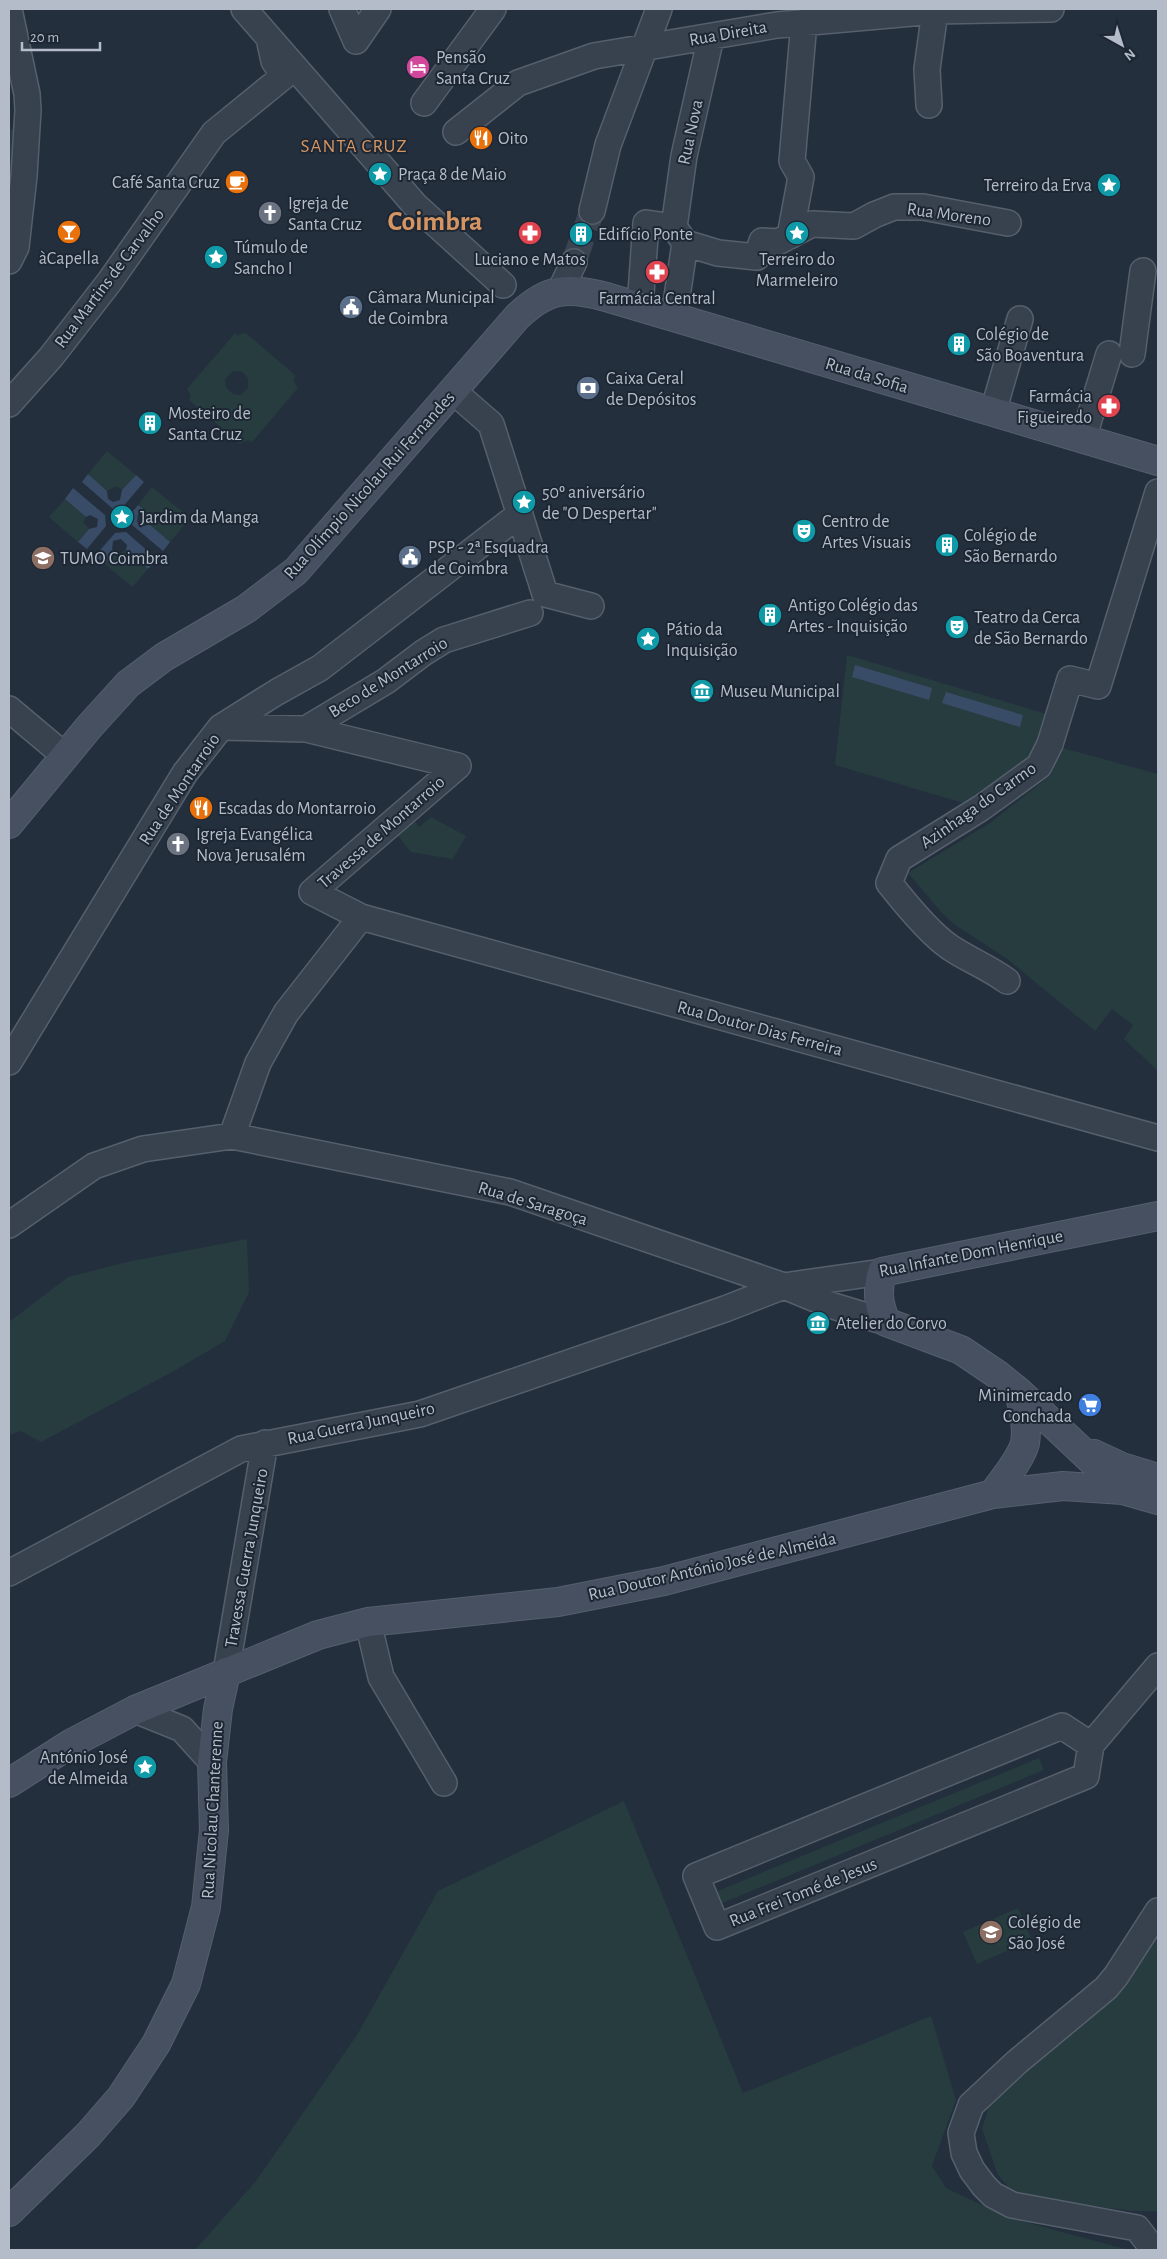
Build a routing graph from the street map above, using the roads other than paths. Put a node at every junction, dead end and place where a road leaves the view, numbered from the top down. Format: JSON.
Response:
{"nodes":[{"id":1,"x":9,"y":9,"type":"edge"},
{"id":2,"x":244,"y":9,"type":"edge"},
{"id":3,"x":342,"y":9,"type":"edge"},
{"id":4,"x":378,"y":9,"type":"edge"},
{"id":5,"x":493,"y":9,"type":"edge"},
{"id":6,"x":659,"y":9,"type":"edge"},
{"id":7,"x":969,"y":10,"type":"edge"},
{"id":8,"x":1041,"y":10,"type":"edge"},
{"id":9,"x":935,"y":12,"type":"junction"},
{"id":10,"x":777,"y":17,"type":"edge"},
{"id":11,"x":804,"y":22,"type":"junction"},
{"id":12,"x":711,"y":37,"type":"junction"},
{"id":13,"x":269,"y":38,"type":"junction"},
{"id":14,"x":644,"y":48,"type":"junction"},
{"id":15,"x":424,"y":103,"type":"dead end"},
{"id":16,"x":929,"y":105,"type":"dead end"},
{"id":17,"x":456,"y":132,"type":"dead end"},
{"id":18,"x":592,"y":211,"type":"tunnel mouth"},
{"id":19,"x":1008,"y":223,"type":"dead end"},
{"id":20,"x":679,"y":235,"type":"junction"},
{"id":21,"x":784,"y":239,"type":"junction"},
{"id":22,"x":9,"y":260,"type":"edge"},
{"id":23,"x":574,"y":262,"type":"tunnel mouth"},
{"id":24,"x":1143,"y":271,"type":"dead end"},
{"id":25,"x":503,"y":285,"type":"dead end"},
{"id":26,"x":568,"y":291,"type":"junction"},
{"id":27,"x":640,"y":307,"type":"junction"},
{"id":28,"x":674,"y":317,"type":"junction"},
{"id":29,"x":1020,"y":318,"type":"dead end"},
{"id":30,"x":453,"y":391,"type":"junction"},
{"id":31,"x":9,"y":404,"type":"edge"},
{"id":32,"x":993,"y":412,"type":"junction"},
{"id":33,"x":1084,"y":439,"type":"junction"},
{"id":34,"x":1158,"y":461,"type":"edge"},
{"id":35,"x":1158,"y":492,"type":"edge"},
{"id":36,"x":520,"y":514,"type":"junction"},
{"id":37,"x":537,"y":604,"type":"junction"},
{"id":38,"x":591,"y":606,"type":"dead end"},
{"id":39,"x":9,"y":709,"type":"edge"},
{"id":40,"x":221,"y":726,"type":"junction"},
{"id":41,"x":306,"y":729,"type":"junction"},
{"id":42,"x":66,"y":756,"type":"junction"},
{"id":43,"x":9,"y":824,"type":"edge"},
{"id":44,"x":361,"y":918,"type":"junction"},
{"id":45,"x":1007,"y":982,"type":"dead end"},
{"id":46,"x":9,"y":1062,"type":"edge"},
{"id":47,"x":232,"y":1136,"type":"junction"},
{"id":48,"x":1158,"y":1138,"type":"edge"},
{"id":49,"x":1158,"y":1216,"type":"edge"},
{"id":50,"x":9,"y":1225,"type":"edge"},
{"id":51,"x":882,"y":1272,"type":"junction"},
{"id":52,"x":784,"y":1286,"type":"junction"},
{"id":53,"x":886,"y":1322,"type":"junction"},
{"id":54,"x":1019,"y":1392,"type":"junction"},
{"id":55,"x":266,"y":1443,"type":"junction"},
{"id":56,"x":1077,"y":1446,"type":"junction"},
{"id":57,"x":1158,"y":1478,"type":"edge"},
{"id":58,"x":1123,"y":1490,"type":"junction"},
{"id":59,"x":993,"y":1494,"type":"junction"},
{"id":60,"x":1158,"y":1500,"type":"edge"},
{"id":61,"x":9,"y":1573,"type":"edge"},
{"id":62,"x":368,"y":1622,"type":"junction"},
{"id":63,"x":1158,"y":1666,"type":"edge"},
{"id":64,"x":226,"y":1672,"type":"junction"},
{"id":65,"x":135,"y":1710,"type":"junction"},
{"id":66,"x":1091,"y":1745,"type":"junction"},
{"id":67,"x":212,"y":1762,"type":"junction"},
{"id":68,"x":9,"y":1783,"type":"edge"},
{"id":69,"x":444,"y":1783,"type":"dead end"},
{"id":70,"x":1158,"y":1911,"type":"edge"},
{"id":71,"x":9,"y":2212,"type":"edge"},
{"id":72,"x":1147,"y":2225,"type":"edge"},
{"id":73,"x":1154,"y":2250,"type":"edge"}],
"edges":[{"from":1,"to":22,"type":"street"},
{"from":2,"to":13,"type":"street"},
{"from":3,"to":4,"type":"street"},
{"from":5,"to":15,"type":"street"},
{"from":6,"to":14,"type":"street"},
{"from":7,"to":8,"type":"street","name":"Rua Direita"},
{"from":7,"to":9,"type":"street","name":"Rua Direita"},
{"from":9,"to":11,"type":"street","name":"Rua Direita"},
{"from":9,"to":16,"type":"street"},
{"from":10,"to":11,"type":"street","name":"Rua Direita"},
{"from":10,"to":12,"type":"street","name":"Rua Direita"},
{"from":11,"to":21,"type":"street"},
{"from":12,"to":14,"type":"street","name":"Rua Direita"},
{"from":12,"to":20,"type":"street","name":"Rua Nova"},
{"from":13,"to":25,"type":"street"},
{"from":13,"to":31,"type":"street","name":"Rua Martins de Carvalho"},
{"from":14,"to":17,"type":"street","name":"Rua Direita"},
{"from":14,"to":18,"type":"street"},
{"from":19,"to":21,"type":"street","name":"Rua Moreno"},
{"from":20,"to":21,"type":"street","name":"Rua Moreno"},
{"from":20,"to":27,"type":"street"},
{"from":20,"to":28,"type":"street","name":"Rua Nova"},
{"from":23,"to":26,"type":"street"},
{"from":24,"to":33,"type":"street"},
{"from":26,"to":27,"type":"street","name":"Rua da Sofia"},
{"from":26,"to":30,"type":"street","name":"Rua Olímpio Nicolau Rui Fernandes"},
{"from":27,"to":28,"type":"street","name":"Rua da Sofia"},
{"from":28,"to":32,"type":"street","name":"Rua da Sofia"},
{"from":29,"to":32,"type":"street"},
{"from":30,"to":36,"type":"street"},
{"from":30,"to":42,"type":"street","name":"Rua Olímpio Nicolau Rui Fernandes"},
{"from":32,"to":33,"type":"street","name":"Rua da Sofia"},
{"from":33,"to":34,"type":"street","name":"Rua da Sofia"},
{"from":35,"to":45,"type":"street","name":"Azinhaga do Carmo"},
{"from":36,"to":37,"type":"street"},
{"from":36,"to":40,"type":"street","name":"Rua de Montarroio"},
{"from":37,"to":38,"type":"street"},
{"from":37,"to":41,"type":"street","name":"Beco de Montarroio"},
{"from":39,"to":42,"type":"street"},
{"from":40,"to":41,"type":"street","name":"Travessa de Montarroio"},
{"from":40,"to":46,"type":"street","name":"Rua de Montarroio"},
{"from":41,"to":44,"type":"street","name":"Travessa de Montarroio"},
{"from":42,"to":43,"type":"street","name":"Rua Olímpio Nicolau Rui Fernandes"},
{"from":44,"to":47,"type":"street"},
{"from":44,"to":48,"type":"street","name":"Rua Doutor Dias Ferreira"},
{"from":47,"to":50,"type":"street","name":"Rua de Saragoça"},
{"from":47,"to":52,"type":"street","name":"Rua de Saragoça"},
{"from":49,"to":51,"type":"street","name":"Rua Infante Dom Henrique"},
{"from":51,"to":52,"type":"street","name":"Rua Infante Dom Henrique"},
{"from":51,"to":53,"type":"street"},
{"from":52,"to":53,"type":"street","name":"Rua de Saragoça"},
{"from":52,"to":55,"type":"street","name":"Rua Guerra Junqueiro"},
{"from":53,"to":54,"type":"street","name":"Rua de Saragoça"},
{"from":54,"to":56,"type":"street","name":"Rua de Saragoça"},
{"from":54,"to":59,"type":"street"},
{"from":55,"to":61,"type":"street","name":"Rua Guerra Junqueiro"},
{"from":55,"to":64,"type":"street","name":"Travessa Guerra Junqueiro"},
{"from":56,"to":57,"type":"street"},
{"from":56,"to":58,"type":"street","name":"Rua de Saragoça"},
{"from":58,"to":59,"type":"street","name":"Rua Doutor António José de Almeida"},
{"from":58,"to":60,"type":"street","name":"Rua Doutor António José de Almeida"},
{"from":59,"to":62,"type":"street","name":"Rua Doutor António José de Almeida"},
{"from":62,"to":64,"type":"street","name":"Rua Doutor António José de Almeida"},
{"from":62,"to":69,"type":"street"},
{"from":63,"to":66,"type":"street"},
{"from":64,"to":65,"type":"street","name":"Rua Doutor António José de Almeida"},
{"from":64,"to":67,"type":"street","name":"Rua Nicolau Chanterenne"},
{"from":65,"to":67,"type":"street"},
{"from":65,"to":68,"type":"street","name":"Rua Doutor António José de Almeida"},
{"from":66,"to":66,"type":"street","name":"Rua Frei Tomé de Jesus"},
{"from":67,"to":71,"type":"street","name":"Rua Nicolau Chanterenne"},
{"from":70,"to":72,"type":"street"},
{"from":72,"to":73,"type":"street"}]}
